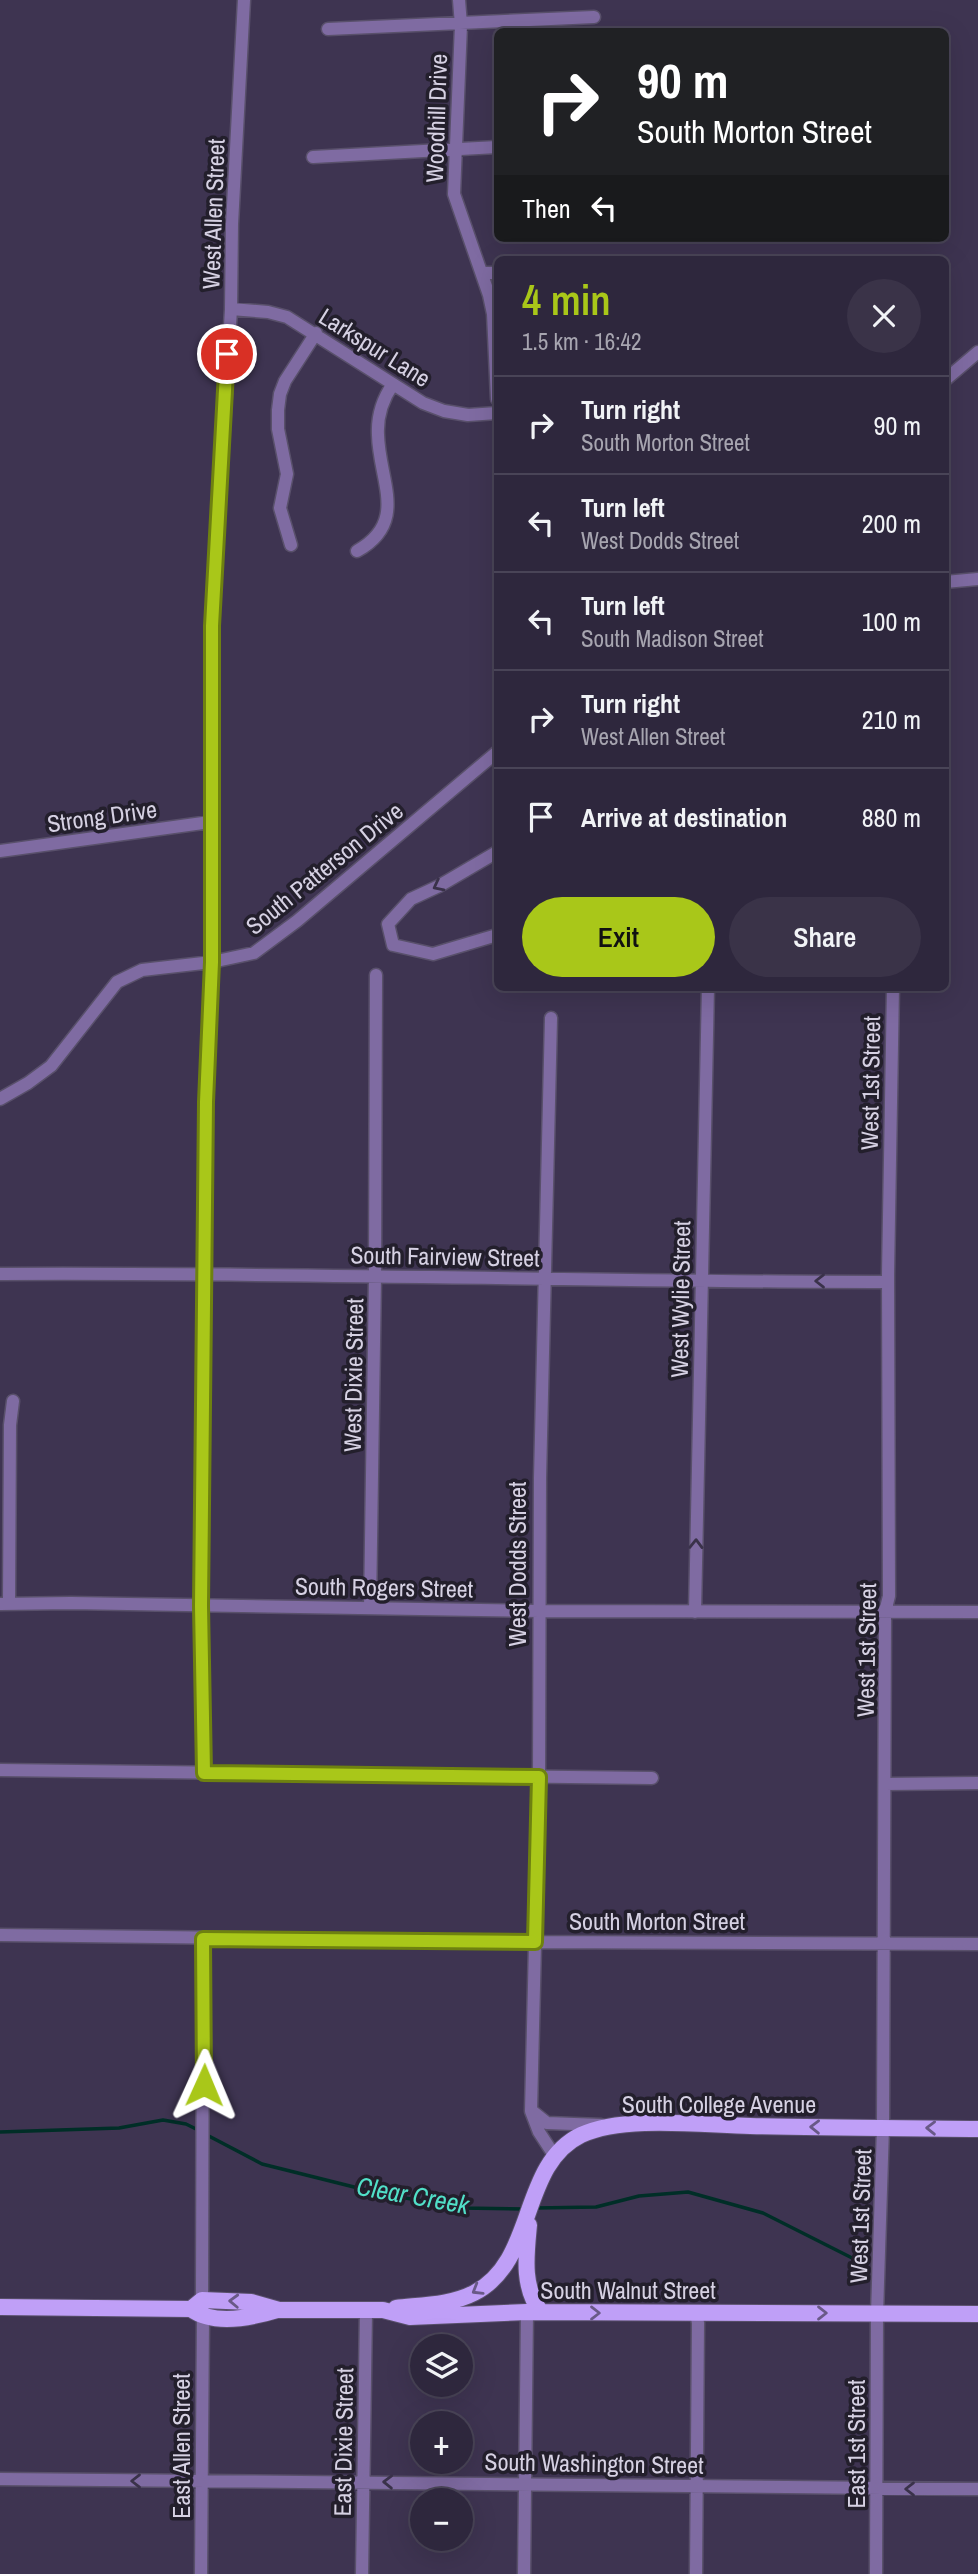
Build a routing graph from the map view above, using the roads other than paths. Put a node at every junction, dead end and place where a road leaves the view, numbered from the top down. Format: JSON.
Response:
{"nodes":[{"id":1,"x":244,"y":0,"type":"edge"},
{"id":2,"x":459,"y":0,"type":"edge"},
{"id":3,"x":594,"y":17,"type":"dead end"},
{"id":4,"x":461,"y":25,"type":"junction"},
{"id":5,"x":328,"y":29,"type":"dead end"},
{"id":6,"x":494,"y":147,"type":"edge"},
{"id":7,"x":454,"y":149,"type":"junction"},
{"id":8,"x":313,"y":156,"type":"dead end"},
{"id":9,"x":494,"y":272,"type":"edge"},
{"id":10,"x":482,"y":273,"type":"junction"},
{"id":11,"x":231,"y":309,"type":"junction"},
{"id":12,"x":316,"y":333,"type":"junction"},
{"id":13,"x":494,"y":335,"type":"edge"},
{"id":14,"x":978,"y":352,"type":"edge"},
{"id":15,"x":949,"y":377,"type":"edge"},
{"id":16,"x":393,"y":384,"type":"junction"},
{"id":17,"x":494,"y":412,"type":"edge"},
{"id":18,"x":292,"y":544,"type":"dead end"},
{"id":19,"x":357,"y":551,"type":"dead end"},
{"id":20,"x":978,"y":579,"type":"edge"},
{"id":21,"x":949,"y":582,"type":"edge"},
{"id":22,"x":494,"y":755,"type":"edge"},
{"id":23,"x":210,"y":822,"type":"junction"},
{"id":24,"x":0,"y":851,"type":"edge"},
{"id":25,"x":494,"y":854,"type":"edge"},
{"id":26,"x":494,"y":936,"type":"edge"},
{"id":27,"x":212,"y":962,"type":"junction"},
{"id":28,"x":376,"y":975,"type":"dead end"},
{"id":29,"x":708,"y":991,"type":"edge"},
{"id":30,"x":893,"y":991,"type":"edge"},
{"id":31,"x":551,"y":1018,"type":"dead end"},
{"id":32,"x":0,"y":1099,"type":"edge"},
{"id":33,"x":204,"y":1273,"type":"junction"},
{"id":34,"x":0,"y":1274,"type":"edge"},
{"id":35,"x":375,"y":1276,"type":"junction"},
{"id":36,"x":545,"y":1280,"type":"junction"},
{"id":37,"x":701,"y":1281,"type":"junction"},
{"id":38,"x":888,"y":1282,"type":"junction"},
{"id":39,"x":13,"y":1401,"type":"dead end"},
{"id":40,"x":4,"y":1604,"type":"edge"},
{"id":41,"x":201,"y":1606,"type":"junction"},
{"id":42,"x":370,"y":1608,"type":"junction"},
{"id":43,"x":539,"y":1611,"type":"junction"},
{"id":44,"x":695,"y":1612,"type":"junction"},
{"id":45,"x":886,"y":1612,"type":"junction"},
{"id":46,"x":978,"y":1612,"type":"edge"},
{"id":47,"x":0,"y":1770,"type":"edge"},
{"id":48,"x":204,"y":1773,"type":"junction"},
{"id":49,"x":539,"y":1777,"type":"junction"},
{"id":50,"x":652,"y":1779,"type":"dead end"},
{"id":51,"x":978,"y":1783,"type":"edge"},
{"id":52,"x":885,"y":1784,"type":"junction"},
{"id":53,"x":0,"y":1936,"type":"edge"},
{"id":54,"x":203,"y":1939,"type":"junction"},
{"id":55,"x":535,"y":1942,"type":"junction"},
{"id":56,"x":884,"y":1944,"type":"junction"},
{"id":57,"x":978,"y":1944,"type":"edge"},
{"id":58,"x":531,"y":2111,"type":"junction"},
{"id":59,"x":615,"y":2125,"type":"junction"},
{"id":60,"x":884,"y":2127,"type":"junction"},
{"id":61,"x":978,"y":2129,"type":"edge"},
{"id":62,"x":554,"y":2155,"type":"junction"},
{"id":63,"x":524,"y":2234,"type":"junction"},
{"id":64,"x":0,"y":2307,"type":"edge"},
{"id":65,"x":199,"y":2309,"type":"junction"},
{"id":66,"x":383,"y":2310,"type":"junction"},
{"id":67,"x":366,"y":2311,"type":"junction"},
{"id":68,"x":534,"y":2312,"type":"junction"},
{"id":69,"x":696,"y":2313,"type":"junction"},
{"id":70,"x":877,"y":2314,"type":"junction"},
{"id":71,"x":978,"y":2314,"type":"edge"},
{"id":72,"x":0,"y":2479,"type":"edge"},
{"id":73,"x":201,"y":2481,"type":"junction"},
{"id":74,"x":364,"y":2482,"type":"junction"},
{"id":75,"x":525,"y":2483,"type":"junction"},
{"id":76,"x":695,"y":2486,"type":"junction"},
{"id":77,"x":877,"y":2489,"type":"junction"},
{"id":78,"x":978,"y":2489,"type":"edge"},
{"id":79,"x":201,"y":2574,"type":"edge"},
{"id":80,"x":362,"y":2574,"type":"edge"},
{"id":81,"x":524,"y":2574,"type":"edge"},
{"id":82,"x":696,"y":2574,"type":"edge"},
{"id":83,"x":876,"y":2574,"type":"edge"}],
"edges":[{"from":1,"to":11,"type":"street","name":"West Allen Street"},
{"from":2,"to":4,"type":"street","name":"Woodhill Drive"},
{"from":3,"to":4,"type":"street"},
{"from":4,"to":5,"type":"street"},
{"from":4,"to":7,"type":"street","name":"Woodhill Drive"},
{"from":6,"to":7,"type":"street"},
{"from":7,"to":8,"type":"street"},
{"from":7,"to":10,"type":"street","name":"Woodhill Drive"},
{"from":9,"to":10,"type":"street"},
{"from":10,"to":13,"type":"street","name":"Woodhill Drive"},
{"from":11,"to":12,"type":"street","name":"Larkspur Lane"},
{"from":11,"to":23,"type":"street","name":"West Allen Street"},
{"from":12,"to":16,"type":"street","name":"Larkspur Lane"},
{"from":12,"to":18,"type":"street"},
{"from":14,"to":15,"type":"street"},
{"from":16,"to":17,"type":"street","name":"Larkspur Lane"},
{"from":16,"to":19,"type":"street"},
{"from":20,"to":21,"type":"street"},
{"from":22,"to":27,"type":"street","name":"South Patterson Drive"},
{"from":23,"to":24,"type":"street","name":"Strong Drive"},
{"from":23,"to":27,"type":"street","name":"West Allen Street"},
{"from":25,"to":26,"type":"street","one_way":true},
{"from":27,"to":32,"type":"street","name":"South Patterson Drive"},
{"from":27,"to":33,"type":"street","name":"West Allen Street"},
{"from":28,"to":35,"type":"street","name":"West Dixie Street"},
{"from":29,"to":37,"type":"street","name":"West Wylie Street"},
{"from":30,"to":38,"type":"street","name":"West 1st Street"},
{"from":31,"to":36,"type":"street","name":"West Dodds Street"},
{"from":33,"to":34,"type":"street","name":"South Fairview Street"},
{"from":33,"to":35,"type":"street","name":"South Fairview Street"},
{"from":33,"to":41,"type":"street","name":"West Allen Street"},
{"from":35,"to":36,"type":"street","name":"South Fairview Street"},
{"from":35,"to":42,"type":"street","name":"West Dixie Street"},
{"from":36,"to":37,"type":"street","name":"South Fairview Street"},
{"from":36,"to":43,"type":"street","name":"West Dodds Street"},
{"from":38,"to":37,"type":"street","name":"South Fairview Street","one_way":true},
{"from":44,"to":37,"type":"street","name":"West Wylie Street","one_way":true},
{"from":38,"to":45,"type":"street","name":"West 1st Street"},
{"from":39,"to":40,"type":"street"},
{"from":40,"to":41,"type":"street","name":"South Rogers Street"},
{"from":41,"to":42,"type":"street","name":"South Rogers Street"},
{"from":41,"to":48,"type":"street","name":"West Allen Street"},
{"from":42,"to":43,"type":"street","name":"South Rogers Street"},
{"from":43,"to":44,"type":"street","name":"South Rogers Street"},
{"from":43,"to":49,"type":"street","name":"West Dodds Street"},
{"from":44,"to":45,"type":"street","name":"South Rogers Street"},
{"from":45,"to":46,"type":"street","name":"South Rogers Street"},
{"from":45,"to":52,"type":"street","name":"West 1st Street"},
{"from":47,"to":48,"type":"street"},
{"from":48,"to":49,"type":"street"},
{"from":49,"to":50,"type":"street"},
{"from":49,"to":55,"type":"street","name":"West Dodds Street"},
{"from":51,"to":52,"type":"street"},
{"from":52,"to":56,"type":"street","name":"West 1st Street"},
{"from":53,"to":54,"type":"street","name":"South Morton Street"},
{"from":54,"to":55,"type":"street","name":"South Morton Street"},
{"from":54,"to":65,"type":"street"},
{"from":55,"to":56,"type":"street","name":"South Morton Street"},
{"from":55,"to":58,"type":"street","name":"West Dodds Street"},
{"from":56,"to":57,"type":"street","name":"South Morton Street"},
{"from":56,"to":60,"type":"street","name":"West 1st Street"},
{"from":58,"to":59,"type":"street"},
{"from":58,"to":62,"type":"street","name":"West Dodds Street"},
{"from":60,"to":59,"type":"main road","name":"South College Avenue","one_way":true},
{"from":59,"to":62,"type":"main road","name":"South College Avenue"},
{"from":61,"to":60,"type":"main road","name":"South College Avenue","one_way":true},
{"from":60,"to":70,"type":"street","name":"West 1st Street"},
{"from":62,"to":63,"type":"main road","name":"South College Avenue"},
{"from":63,"to":66,"type":"main road","one_way":true},
{"from":63,"to":68,"type":"main road"},
{"from":64,"to":65,"type":"main road","name":"South Walnut Street"},
{"from":65,"to":67,"type":"main road","name":"South Walnut Street"},
{"from":65,"to":73,"type":"street","name":"East Allen Street"},
{"from":66,"to":67,"type":"main road","name":"South Walnut Street"},
{"from":66,"to":68,"type":"main road","name":"South Walnut Street"},
{"from":67,"to":74,"type":"street","name":"East Dixie Street"},
{"from":68,"to":69,"type":"main road","name":"South Walnut Street","one_way":true},
{"from":68,"to":75,"type":"street"},
{"from":69,"to":70,"type":"main road","name":"South Walnut Street","one_way":true},
{"from":69,"to":76,"type":"street"},
{"from":70,"to":71,"type":"main road","name":"South Walnut Street"},
{"from":70,"to":77,"type":"street","name":"East 1st Street"},
{"from":73,"to":72,"type":"street","name":"South Washington Street","one_way":true},
{"from":73,"to":74,"type":"street","name":"South Washington Street"},
{"from":73,"to":79,"type":"street","name":"East Allen Street"},
{"from":75,"to":74,"type":"street","name":"South Washington Street","one_way":true},
{"from":74,"to":80,"type":"street","name":"East Dixie Street"},
{"from":75,"to":76,"type":"street","name":"South Washington Street"},
{"from":75,"to":81,"type":"street"},
{"from":76,"to":77,"type":"street","name":"South Washington Street"},
{"from":76,"to":82,"type":"street"},
{"from":78,"to":77,"type":"street","name":"South Washington Street","one_way":true},
{"from":77,"to":83,"type":"street","name":"East 1st Street"}]}
